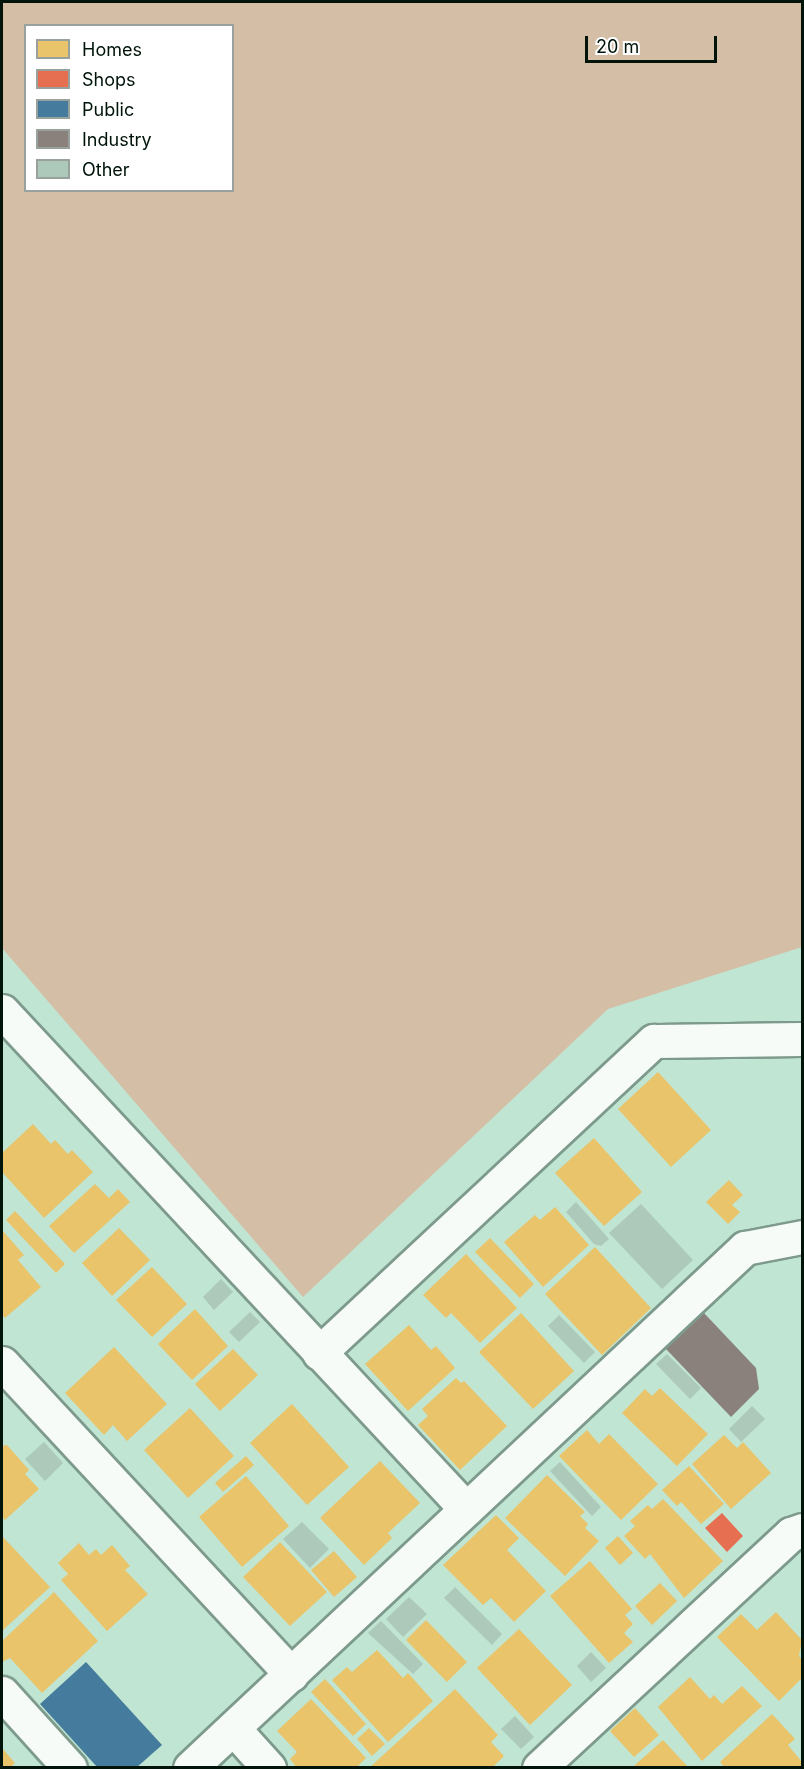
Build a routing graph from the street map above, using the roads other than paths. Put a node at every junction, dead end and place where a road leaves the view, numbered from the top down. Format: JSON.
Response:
{"nodes":[{"id":1,"x":2,"y":1011,"type":"edge"},
{"id":2,"x":802,"y":1039,"type":"edge"},
{"id":3,"x":802,"y":1237,"type":"edge"},
{"id":4,"x":319,"y":1353,"type":"junction"},
{"id":5,"x":2,"y":1363,"type":"edge"},
{"id":6,"x":466,"y":1509,"type":"junction"},
{"id":7,"x":802,"y":1530,"type":"edge"},
{"id":8,"x":291,"y":1674,"type":"junction"},
{"id":9,"x":2,"y":1693,"type":"edge"},
{"id":10,"x":233,"y":1728,"type":"junction"},
{"id":11,"x":70,"y":1767,"type":"edge"},
{"id":12,"x":190,"y":1767,"type":"edge"},
{"id":13,"x":269,"y":1767,"type":"edge"},
{"id":14,"x":538,"y":1767,"type":"edge"}],
"edges":[{"from":1,"to":4,"type":"street"},
{"from":2,"to":4,"type":"street"},
{"from":3,"to":6,"type":"street"},
{"from":4,"to":6,"type":"street"},
{"from":5,"to":8,"type":"street"},
{"from":6,"to":8,"type":"street"},
{"from":7,"to":14,"type":"street"},
{"from":8,"to":10,"type":"street"},
{"from":9,"to":11,"type":"street"},
{"from":10,"to":12,"type":"street"},
{"from":10,"to":13,"type":"street"}]}
